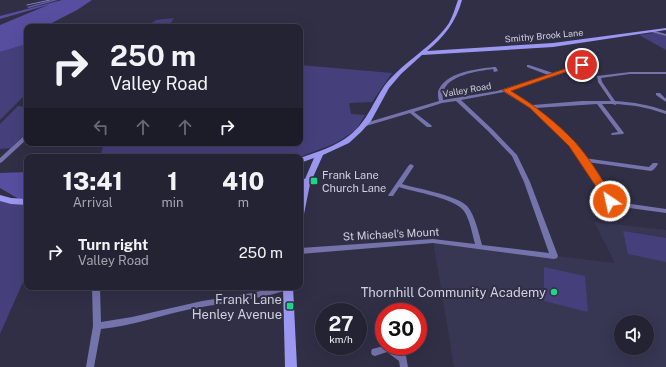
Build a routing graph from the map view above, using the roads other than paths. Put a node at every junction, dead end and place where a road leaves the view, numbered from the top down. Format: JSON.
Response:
{"nodes":[{"id":1,"x":460,"y":0,"type":"edge"},
{"id":2,"x":666,"y":29,"type":"edge"},
{"id":3,"x":652,"y":31,"type":"junction"},
{"id":4,"x":666,"y":35,"type":"edge"},
{"id":5,"x":422,"y":53,"type":"junction"},
{"id":6,"x":596,"y":60,"type":"dead end"},
{"id":7,"x":528,"y":66,"type":"dead end"},
{"id":8,"x":496,"y":71,"type":"dead end"},
{"id":9,"x":666,"y":73,"type":"edge"},
{"id":10,"x":553,"y":75,"type":"junction"},
{"id":11,"x":505,"y":90,"type":"junction"},
{"id":12,"x":658,"y":94,"type":"dead end"},
{"id":13,"x":458,"y":100,"type":"junction"},
{"id":14,"x":666,"y":101,"type":"edge"},
{"id":15,"x":441,"y":102,"type":"junction"},
{"id":16,"x":599,"y":103,"type":"junction"},
{"id":17,"x":616,"y":104,"type":"junction"},
{"id":18,"x":666,"y":106,"type":"edge"},
{"id":19,"x":532,"y":107,"type":"junction"},
{"id":20,"x":660,"y":110,"type":"junction"},
{"id":21,"x":412,"y":112,"type":"junction"},
{"id":22,"x":666,"y":113,"type":"edge"},
{"id":23,"x":364,"y":125,"type":"junction"},
{"id":24,"x":429,"y":126,"type":"dead end"},
{"id":25,"x":614,"y":134,"type":"dead end"},
{"id":26,"x":24,"y":139,"type":"edge"},
{"id":27,"x":322,"y":153,"type":"junction"},
{"id":28,"x":303,"y":160,"type":"edge"},
{"id":29,"x":584,"y":160,"type":"junction"},
{"id":30,"x":0,"y":161,"type":"edge"},
{"id":31,"x":655,"y":164,"type":"dead end"},
{"id":32,"x":410,"y":166,"type":"dead end"},
{"id":33,"x":303,"y":182,"type":"edge"},
{"id":34,"x":398,"y":186,"type":"junction"},
{"id":35,"x":391,"y":195,"type":"dead end"},
{"id":36,"x":0,"y":198,"type":"edge"},
{"id":37,"x":24,"y":202,"type":"edge"},
{"id":38,"x":666,"y":211,"type":"edge"},
{"id":39,"x":478,"y":246,"type":"junction"},
{"id":40,"x":303,"y":251,"type":"edge"},
{"id":41,"x":96,"y":290,"type":"edge"},
{"id":42,"x":280,"y":290,"type":"edge"},
{"id":43,"x":288,"y":290,"type":"edge"},
{"id":44,"x":98,"y":326,"type":"junction"},
{"id":45,"x":398,"y":355,"type":"edge"},
{"id":46,"x":90,"y":367,"type":"edge"},
{"id":47,"x":291,"y":367,"type":"edge"},
{"id":48,"x":404,"y":367,"type":"edge"}],
"edges":[{"from":1,"to":5,"type":"main road"},
{"from":2,"to":3,"type":"main road","name":"Smithy Brook Lane"},
{"from":3,"to":4,"type":"street"},
{"from":3,"to":5,"type":"main road","name":"Smithy Brook Lane"},
{"from":5,"to":23,"type":"main road"},
{"from":6,"to":10,"type":"street","name":"Valley Road"},
{"from":7,"to":10,"type":"street"},
{"from":8,"to":15,"type":"street"},
{"from":9,"to":17,"type":"street"},
{"from":10,"to":11,"type":"street","name":"Valley Road"},
{"from":11,"to":13,"type":"street","name":"Valley Road"},
{"from":11,"to":19,"type":"street"},
{"from":12,"to":14,"type":"street"},
{"from":13,"to":15,"type":"street","name":"Valley Road"},
{"from":13,"to":39,"type":"street","name":"St Michael's Mount"},
{"from":15,"to":21,"type":"street","name":"Valley Road"},
{"from":16,"to":17,"type":"street"},
{"from":16,"to":19,"type":"street"},
{"from":16,"to":25,"type":"street"},
{"from":17,"to":20,"type":"street"},
{"from":18,"to":20,"type":"street"},
{"from":19,"to":29,"type":"street"},
{"from":20,"to":22,"type":"street"},
{"from":21,"to":23,"type":"street","name":"Valley Road"},
{"from":21,"to":24,"type":"street"},
{"from":23,"to":27,"type":"main road"},
{"from":26,"to":30,"type":"street"},
{"from":27,"to":28,"type":"main road"},
{"from":27,"to":33,"type":"main road"},
{"from":29,"to":31,"type":"street"},
{"from":29,"to":38,"type":"street"},
{"from":32,"to":34,"type":"street"},
{"from":34,"to":35,"type":"street"},
{"from":34,"to":39,"type":"street"},
{"from":36,"to":37,"type":"main road"},
{"from":39,"to":40,"type":"street","name":"St Michael's Mount"},
{"from":41,"to":44,"type":"street"},
{"from":42,"to":44,"type":"street"},
{"from":43,"to":47,"type":"main road"},
{"from":44,"to":46,"type":"street"},
{"from":45,"to":48,"type":"street"}]}
